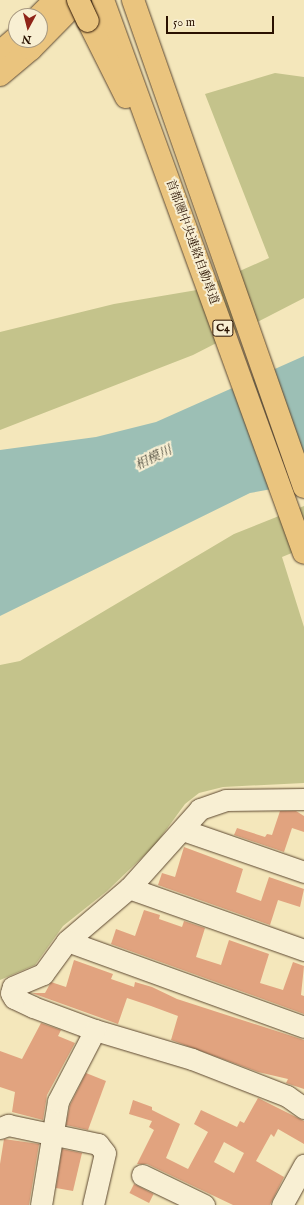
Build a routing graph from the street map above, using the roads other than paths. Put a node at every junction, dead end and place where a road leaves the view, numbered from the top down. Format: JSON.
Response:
{"nodes":[{"id":1,"x":55,"y":0,"type":"edge"},
{"id":2,"x":78,"y":0,"type":"edge"},
{"id":3,"x":133,"y":0,"type":"edge"},
{"id":4,"x":104,"y":1,"type":"edge"},
{"id":5,"x":47,"y":8,"type":"edge"},
{"id":6,"x":8,"y":45,"type":"edge"},
{"id":7,"x":0,"y":52,"type":"edge"},
{"id":8,"x":0,"y":75,"type":"edge"},
{"id":9,"x":135,"y":102,"type":"junction"},
{"id":10,"x":304,"y":488,"type":"edge"},
{"id":11,"x":304,"y":553,"type":"edge"},
{"id":12,"x":304,"y":799,"type":"edge"},
{"id":13,"x":183,"y":830,"type":"junction"},
{"id":14,"x":304,"y":872,"type":"edge"},
{"id":15,"x":129,"y":888,"type":"junction"},
{"id":16,"x":67,"y":942,"type":"junction"},
{"id":17,"x":304,"y":950,"type":"edge"},
{"id":18,"x":304,"y":1027,"type":"edge"},
{"id":19,"x":95,"y":1030,"type":"junction"},
{"id":20,"x":304,"y":1108,"type":"edge"},
{"id":21,"x":0,"y":1128,"type":"edge"},
{"id":22,"x":53,"y":1133,"type":"junction"},
{"id":23,"x":304,"y":1165,"type":"edge"},
{"id":24,"x":142,"y":1175,"type":"dead end"},
{"id":25,"x":41,"y":1205,"type":"edge"},
{"id":26,"x":93,"y":1205,"type":"edge"},
{"id":27,"x":204,"y":1205,"type":"edge"},
{"id":28,"x":282,"y":1205,"type":"edge"}],
"edges":[{"from":1,"to":5,"type":"main road"},
{"from":2,"to":8,"type":"main road"},
{"from":2,"to":9,"type":"main road","bridge":true},
{"from":3,"to":10,"type":"main road","name":"首都圏中央連絡自動車道","number":"C4"},
{"from":4,"to":9,"type":"main road"},
{"from":6,"to":7,"type":"main road"},
{"from":9,"to":11,"type":"main road","name":"首都圏中央連絡自動車道","number":"C4"},
{"from":12,"to":13,"type":"street"},
{"from":13,"to":14,"type":"street"},
{"from":13,"to":15,"type":"street"},
{"from":15,"to":16,"type":"street"},
{"from":15,"to":17,"type":"street"},
{"from":16,"to":18,"type":"street"},
{"from":16,"to":19,"type":"street"},
{"from":19,"to":20,"type":"street"},
{"from":19,"to":22,"type":"street"},
{"from":21,"to":22,"type":"street"},
{"from":22,"to":25,"type":"street"},
{"from":22,"to":26,"type":"street"},
{"from":23,"to":28,"type":"street"},
{"from":24,"to":27,"type":"street"}]}
